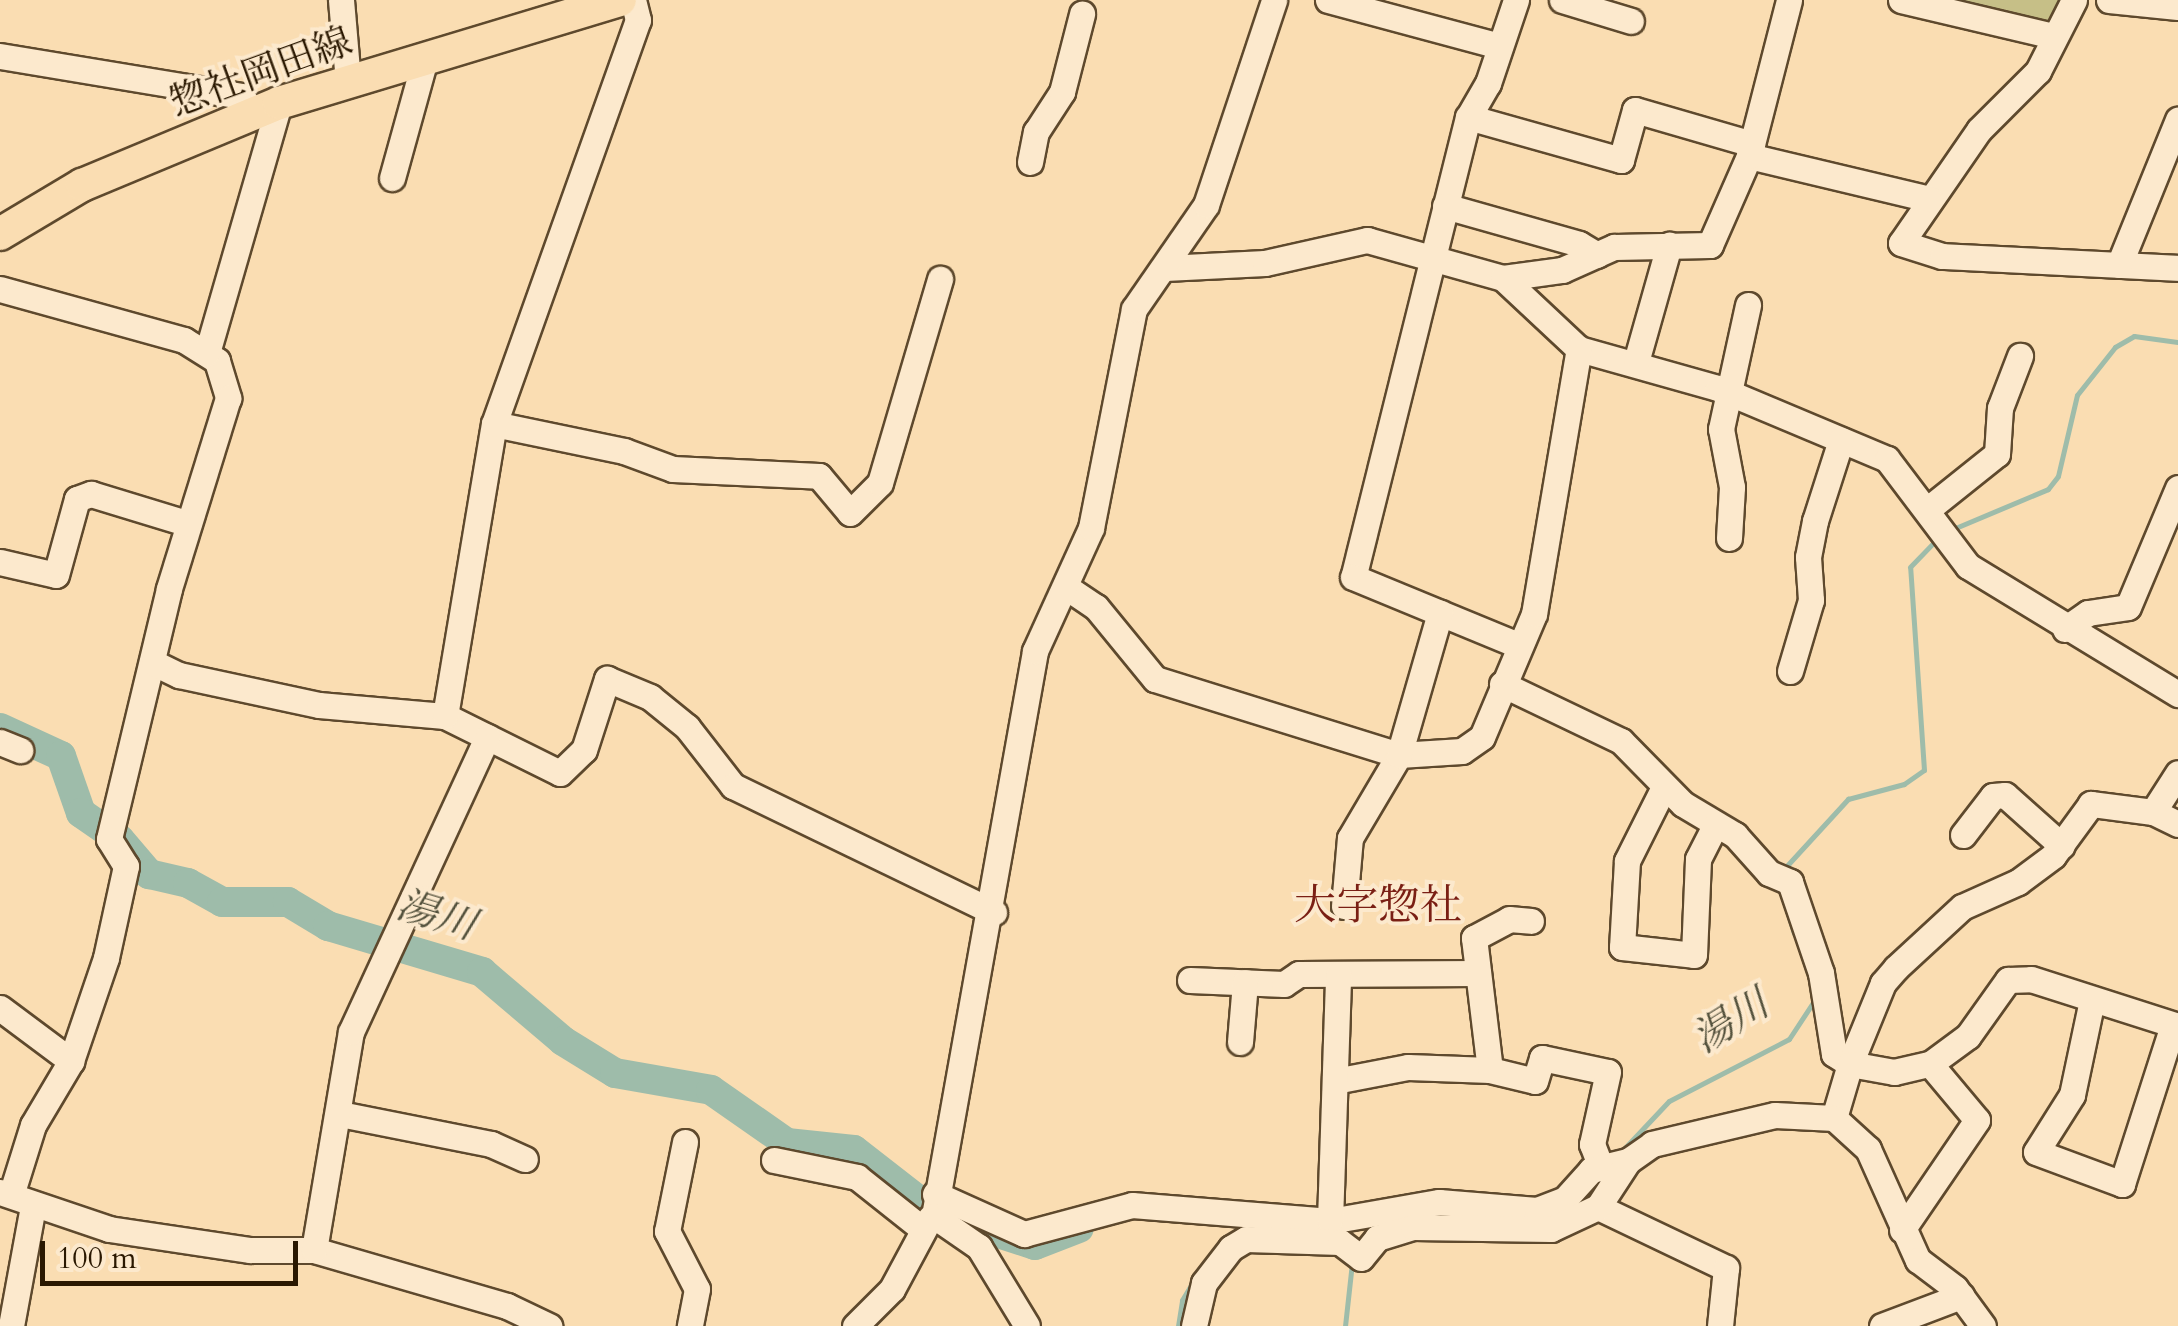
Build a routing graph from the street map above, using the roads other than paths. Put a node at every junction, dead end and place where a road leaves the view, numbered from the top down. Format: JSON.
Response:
{"nodes":[{"id":1,"x":340,"y":0,"type":"edge"},
{"id":2,"x":620,"y":0,"type":"edge"},
{"id":3,"x":634,"y":0,"type":"edge"},
{"id":4,"x":1274,"y":0,"type":"edge"},
{"id":5,"x":1328,"y":0,"type":"edge"},
{"id":6,"x":1516,"y":0,"type":"edge"},
{"id":7,"x":1562,"y":0,"type":"edge"},
{"id":8,"x":1788,"y":0,"type":"edge"},
{"id":9,"x":1901,"y":0,"type":"edge"},
{"id":10,"x":2074,"y":0,"type":"edge"},
{"id":11,"x":2109,"y":0,"type":"edge"},
{"id":12,"x":2178,"y":8,"type":"edge"},
{"id":13,"x":1082,"y":14,"type":"dead end"},
{"id":14,"x":1631,"y":21,"type":"dead end"},
{"id":15,"x":2053,"y":36,"type":"junction"},
{"id":16,"x":1500,"y":46,"type":"junction"},
{"id":17,"x":0,"y":56,"type":"edge"},
{"id":18,"x":425,"y":59,"type":"junction"},
{"id":19,"x":348,"y":82,"type":"junction"},
{"id":20,"x":267,"y":108,"type":"junction"},
{"id":21,"x":1468,"y":118,"type":"junction"},
{"id":22,"x":2178,"y":120,"type":"edge"},
{"id":23,"x":1750,"y":150,"type":"junction"},
{"id":24,"x":1030,"y":162,"type":"dead end"},
{"id":25,"x":392,"y":178,"type":"dead end"},
{"id":26,"x":1930,"y":199,"type":"junction"},
{"id":27,"x":1445,"y":206,"type":"junction"},
{"id":28,"x":0,"y":234,"type":"edge"},
{"id":29,"x":1668,"y":245,"type":"junction"},
{"id":30,"x":1598,"y":255,"type":"junction"},
{"id":31,"x":1438,"y":257,"type":"junction"},
{"id":32,"x":2119,"y":265,"type":"junction"},
{"id":33,"x":1165,"y":268,"type":"junction"},
{"id":34,"x":2178,"y":268,"type":"edge"},
{"id":35,"x":1503,"y":278,"type":"junction"},
{"id":36,"x":940,"y":279,"type":"dead end"},
{"id":37,"x":0,"y":289,"type":"edge"},
{"id":38,"x":1748,"y":304,"type":"dead end"},
{"id":39,"x":1579,"y":350,"type":"junction"},
{"id":40,"x":207,"y":353,"type":"junction"},
{"id":41,"x":2020,"y":356,"type":"dead end"},
{"id":42,"x":1636,"y":362,"type":"junction"},
{"id":43,"x":1726,"y":390,"type":"junction"},
{"id":44,"x":494,"y":424,"type":"junction"},
{"id":45,"x":1842,"y":440,"type":"junction"},
{"id":46,"x":2178,"y":488,"type":"edge"},
{"id":47,"x":1928,"y":509,"type":"junction"},
{"id":48,"x":189,"y":524,"type":"junction"},
{"id":49,"x":1729,"y":538,"type":"dead end"},
{"id":50,"x":0,"y":562,"type":"edge"},
{"id":51,"x":1066,"y":587,"type":"junction"},
{"id":52,"x":1440,"y":613,"type":"junction"},
{"id":53,"x":2065,"y":629,"type":"junction"},
{"id":54,"x":1518,"y":645,"type":"junction"},
{"id":55,"x":154,"y":664,"type":"junction"},
{"id":56,"x":1790,"y":671,"type":"dead end"},
{"id":57,"x":1502,"y":684,"type":"junction"},
{"id":58,"x":2178,"y":694,"type":"edge"},
{"id":59,"x":445,"y":716,"type":"junction"},
{"id":60,"x":486,"y":737,"type":"junction"},
{"id":61,"x":1399,"y":755,"type":"junction"},
{"id":62,"x":2178,"y":773,"type":"edge"},
{"id":63,"x":1664,"y":786,"type":"junction"},
{"id":64,"x":2153,"y":812,"type":"junction"},
{"id":65,"x":1715,"y":824,"type":"junction"},
{"id":66,"x":2178,"y":824,"type":"edge"},
{"id":67,"x":1963,"y":835,"type":"dead end"},
{"id":68,"x":2062,"y":846,"type":"junction"},
{"id":69,"x":1344,"y":906,"type":"dead end"},
{"id":70,"x":994,"y":912,"type":"junction"},
{"id":71,"x":1530,"y":921,"type":"dead end"},
{"id":72,"x":1478,"y":972,"type":"junction"},
{"id":73,"x":1338,"y":974,"type":"junction"},
{"id":74,"x":1190,"y":980,"type":"dead end"},
{"id":75,"x":1245,"y":982,"type":"junction"},
{"id":76,"x":2092,"y":1000,"type":"junction"},
{"id":77,"x":0,"y":1008,"type":"edge"},
{"id":78,"x":2176,"y":1025,"type":"edge"},
{"id":79,"x":1240,"y":1042,"type":"dead end"},
{"id":80,"x":71,"y":1061,"type":"junction"},
{"id":81,"x":1850,"y":1064,"type":"junction"},
{"id":82,"x":1930,"y":1064,"type":"junction"},
{"id":83,"x":1490,"y":1070,"type":"junction"},
{"id":84,"x":1335,"y":1081,"type":"junction"},
{"id":85,"x":340,"y":1114,"type":"junction"},
{"id":86,"x":1834,"y":1118,"type":"junction"},
{"id":87,"x":685,"y":1142,"type":"dead end"},
{"id":88,"x":525,"y":1159,"type":"dead end"},
{"id":89,"x":774,"y":1160,"type":"dead end"},
{"id":90,"x":1628,"y":1162,"type":"junction"},
{"id":91,"x":1601,"y":1168,"type":"junction"},
{"id":92,"x":15,"y":1198,"type":"edge"},
{"id":93,"x":1598,"y":1207,"type":"junction"},
{"id":94,"x":930,"y":1212,"type":"junction"},
{"id":95,"x":1330,"y":1221,"type":"junction"},
{"id":96,"x":1902,"y":1230,"type":"junction"},
{"id":97,"x":314,"y":1250,"type":"junction"},
{"id":98,"x":1961,"y":1296,"type":"junction"},
{"id":99,"x":11,"y":1326,"type":"edge"},
{"id":100,"x":549,"y":1326,"type":"edge"},
{"id":101,"x":690,"y":1326,"type":"edge"},
{"id":102,"x":855,"y":1326,"type":"edge"},
{"id":103,"x":1027,"y":1326,"type":"edge"},
{"id":104,"x":1194,"y":1326,"type":"edge"},
{"id":105,"x":1720,"y":1326,"type":"edge"},
{"id":106,"x":1882,"y":1326,"type":"edge"},
{"id":107,"x":1982,"y":1326,"type":"edge"}],
"edges":[{"from":1,"to":19,"type":"street"},
{"from":2,"to":18,"type":"main road","name":"惣社岡田線"},
{"from":3,"to":44,"type":"street"},
{"from":4,"to":33,"type":"street"},
{"from":5,"to":16,"type":"street"},
{"from":6,"to":16,"type":"street"},
{"from":7,"to":14,"type":"street"},
{"from":8,"to":23,"type":"street"},
{"from":9,"to":15,"type":"street"},
{"from":10,"to":15,"type":"street"},
{"from":11,"to":12,"type":"street"},
{"from":13,"to":24,"type":"street"},
{"from":15,"to":26,"type":"street"},
{"from":16,"to":21,"type":"street"},
{"from":17,"to":20,"type":"street"},
{"from":18,"to":19,"type":"main road","name":"惣社岡田線"},
{"from":18,"to":25,"type":"street"},
{"from":19,"to":20,"type":"main road","name":"惣社岡田線"},
{"from":20,"to":28,"type":"main road","name":"惣社岡田線"},
{"from":20,"to":40,"type":"street"},
{"from":21,"to":23,"type":"street"},
{"from":21,"to":27,"type":"street"},
{"from":22,"to":32,"type":"street"},
{"from":23,"to":26,"type":"street"},
{"from":23,"to":29,"type":"street"},
{"from":26,"to":32,"type":"street"},
{"from":27,"to":30,"type":"street"},
{"from":27,"to":31,"type":"street"},
{"from":29,"to":30,"type":"street"},
{"from":29,"to":42,"type":"street"},
{"from":30,"to":35,"type":"street"},
{"from":31,"to":33,"type":"street"},
{"from":31,"to":35,"type":"street"},
{"from":31,"to":52,"type":"street"},
{"from":32,"to":34,"type":"street"},
{"from":33,"to":51,"type":"street"},
{"from":35,"to":39,"type":"street"},
{"from":36,"to":44,"type":"street"},
{"from":37,"to":40,"type":"street"},
{"from":38,"to":43,"type":"street"},
{"from":39,"to":42,"type":"street"},
{"from":39,"to":54,"type":"street"},
{"from":40,"to":48,"type":"street"},
{"from":41,"to":47,"type":"street"},
{"from":42,"to":43,"type":"street"},
{"from":43,"to":45,"type":"street"},
{"from":43,"to":49,"type":"street"},
{"from":44,"to":59,"type":"street"},
{"from":45,"to":47,"type":"street"},
{"from":45,"to":56,"type":"street"},
{"from":46,"to":53,"type":"street"},
{"from":47,"to":53,"type":"street"},
{"from":48,"to":50,"type":"street"},
{"from":48,"to":55,"type":"street"},
{"from":51,"to":61,"type":"street"},
{"from":51,"to":70,"type":"street"},
{"from":52,"to":54,"type":"street"},
{"from":52,"to":61,"type":"street"},
{"from":53,"to":58,"type":"street"},
{"from":54,"to":57,"type":"street"},
{"from":55,"to":59,"type":"street"},
{"from":55,"to":80,"type":"street"},
{"from":57,"to":61,"type":"street"},
{"from":57,"to":63,"type":"street"},
{"from":59,"to":60,"type":"street"},
{"from":60,"to":70,"type":"street"},
{"from":60,"to":85,"type":"street"},
{"from":61,"to":69,"type":"street"},
{"from":62,"to":64,"type":"street"},
{"from":63,"to":65,"type":"street"},
{"from":63,"to":65,"type":"street"},
{"from":64,"to":66,"type":"street"},
{"from":64,"to":68,"type":"street"},
{"from":65,"to":81,"type":"street"},
{"from":67,"to":68,"type":"street"},
{"from":68,"to":81,"type":"street"},
{"from":70,"to":94,"type":"street"},
{"from":71,"to":72,"type":"street"},
{"from":72,"to":73,"type":"street"},
{"from":72,"to":83,"type":"street"},
{"from":73,"to":75,"type":"street"},
{"from":73,"to":84,"type":"street"},
{"from":74,"to":75,"type":"street"},
{"from":75,"to":79,"type":"street"},
{"from":76,"to":78,"type":"street"},
{"from":76,"to":78,"type":"street"},
{"from":76,"to":82,"type":"street"},
{"from":77,"to":80,"type":"street"},
{"from":80,"to":92,"type":"street"},
{"from":81,"to":82,"type":"street"},
{"from":81,"to":86,"type":"street"},
{"from":82,"to":96,"type":"street"},
{"from":83,"to":84,"type":"street"},
{"from":83,"to":91,"type":"street"},
{"from":84,"to":95,"type":"street"},
{"from":85,"to":88,"type":"street"},
{"from":85,"to":97,"type":"street"},
{"from":86,"to":90,"type":"street"},
{"from":86,"to":96,"type":"street"},
{"from":87,"to":101,"type":"street"},
{"from":89,"to":94,"type":"street"},
{"from":90,"to":91,"type":"street"},
{"from":90,"to":93,"type":"street"},
{"from":91,"to":95,"type":"street"},
{"from":92,"to":97,"type":"street"},
{"from":92,"to":99,"type":"street"},
{"from":93,"to":104,"type":"street"},
{"from":93,"to":105,"type":"street"},
{"from":94,"to":95,"type":"street"},
{"from":94,"to":102,"type":"street"},
{"from":94,"to":103,"type":"street"},
{"from":96,"to":98,"type":"street"},
{"from":97,"to":100,"type":"street"},
{"from":98,"to":106,"type":"street"},
{"from":98,"to":107,"type":"street"}]}
